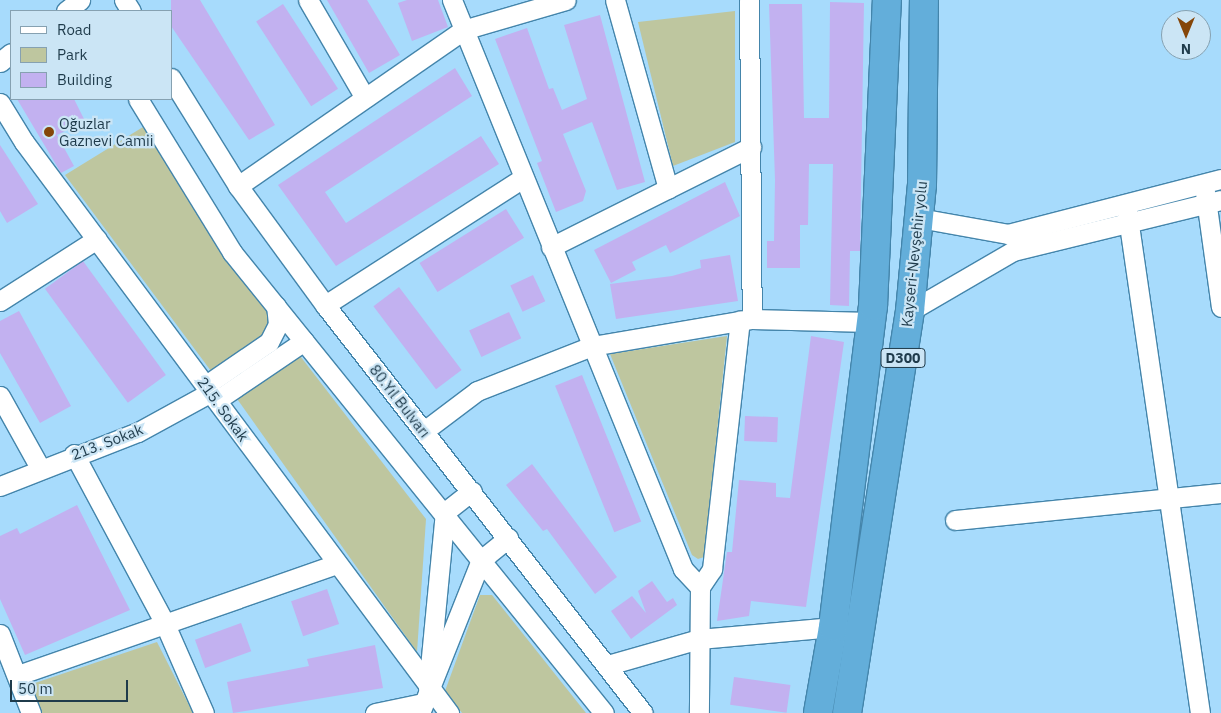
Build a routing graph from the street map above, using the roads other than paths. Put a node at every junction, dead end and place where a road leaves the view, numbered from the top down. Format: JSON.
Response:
{"nodes":[{"id":1,"x":81,"y":0,"type":"edge"},
{"id":2,"x":308,"y":0,"type":"edge"},
{"id":3,"x":452,"y":0,"type":"edge"},
{"id":4,"x":566,"y":0,"type":"edge"},
{"id":5,"x":615,"y":0,"type":"edge"},
{"id":6,"x":749,"y":0,"type":"edge"},
{"id":7,"x":887,"y":0,"type":"edge"},
{"id":8,"x":924,"y":0,"type":"edge"},
{"id":9,"x":67,"y":10,"type":"edge"},
{"id":10,"x":463,"y":30,"type":"junction"},
{"id":11,"x":10,"y":54,"type":"edge"},
{"id":12,"x":0,"y":62,"type":"edge"},
{"id":13,"x":172,"y":80,"type":"edge"},
{"id":14,"x":365,"y":98,"type":"junction"},
{"id":15,"x":139,"y":100,"type":"edge"},
{"id":16,"x":0,"y":103,"type":"edge"},
{"id":17,"x":751,"y":147,"type":"junction"},
{"id":18,"x":523,"y":178,"type":"junction"},
{"id":19,"x":1212,"y":181,"type":"edge"},
{"id":20,"x":238,"y":186,"type":"junction"},
{"id":21,"x":668,"y":189,"type":"junction"},
{"id":22,"x":1214,"y":202,"type":"edge"},
{"id":23,"x":1126,"y":204,"type":"junction"},
{"id":24,"x":919,"y":218,"type":"junction"},
{"id":25,"x":1130,"y":222,"type":"junction"},
{"id":26,"x":97,"y":239,"type":"junction"},
{"id":27,"x":552,"y":248,"type":"junction"},
{"id":28,"x":0,"y":301,"type":"edge"},
{"id":29,"x":325,"y":305,"type":"junction"},
{"id":30,"x":276,"y":306,"type":"junction"},
{"id":31,"x":1221,"y":307,"type":"edge"},
{"id":32,"x":910,"y":311,"type":"junction"},
{"id":33,"x":746,"y":320,"type":"junction"},
{"id":34,"x":870,"y":322,"type":"junction"},
{"id":35,"x":304,"y":341,"type":"junction"},
{"id":36,"x":592,"y":346,"type":"junction"},
{"id":37,"x":211,"y":393,"type":"junction"},
{"id":38,"x":0,"y":396,"type":"edge"},
{"id":39,"x":424,"y":431,"type":"junction"},
{"id":40,"x":74,"y":454,"type":"junction"},
{"id":41,"x":40,"y":468,"type":"junction"},
{"id":42,"x":0,"y":486,"type":"edge"},
{"id":43,"x":472,"y":491,"type":"junction"},
{"id":44,"x":1221,"y":493,"type":"edge"},
{"id":45,"x":1170,"y":498,"type":"junction"},
{"id":46,"x":445,"y":512,"type":"junction"},
{"id":47,"x":955,"y":520,"type":"dead end"},
{"id":48,"x":508,"y":538,"type":"junction"},
{"id":49,"x":481,"y":560,"type":"junction"},
{"id":50,"x":337,"y":564,"type":"junction"},
{"id":51,"x":700,"y":587,"type":"junction"},
{"id":52,"x":164,"y":622,"type":"junction"},
{"id":53,"x":833,"y":627,"type":"junction"},
{"id":54,"x":0,"y":634,"type":"edge"},
{"id":55,"x":699,"y":639,"type":"junction"},
{"id":56,"x":608,"y":665,"type":"junction"},
{"id":57,"x":18,"y":674,"type":"junction"},
{"id":58,"x":424,"y":701,"type":"edge"},
{"id":59,"x":31,"y":713,"type":"edge"},
{"id":60,"x":204,"y":713,"type":"edge"},
{"id":61,"x":375,"y":713,"type":"edge"},
{"id":62,"x":449,"y":713,"type":"edge"},
{"id":63,"x":604,"y":713,"type":"edge"},
{"id":64,"x":643,"y":713,"type":"edge"},
{"id":65,"x":699,"y":713,"type":"edge"},
{"id":66,"x":818,"y":713,"type":"edge"},
{"id":67,"x":847,"y":713,"type":"edge"},
{"id":68,"x":1200,"y":713,"type":"edge"}],
"edges":[{"from":1,"to":9,"type":"street"},
{"from":2,"to":14,"type":"street"},
{"from":3,"to":10,"type":"street"},
{"from":4,"to":10,"type":"street"},
{"from":5,"to":21,"type":"street"},
{"from":6,"to":17,"type":"street"},
{"from":7,"to":34,"type":"highway","number":"D300"},
{"from":8,"to":24,"type":"highway","name":"Kayseri-Nevşehir yolu","number":"D300"},
{"from":10,"to":14,"type":"street"},
{"from":10,"to":18,"type":"street"},
{"from":11,"to":12,"type":"street"},
{"from":13,"to":20,"type":"street","name":"80.Yıl Bulvarı"},
{"from":14,"to":20,"type":"street"},
{"from":15,"to":30,"type":"street"},
{"from":16,"to":26,"type":"street","name":"215. Sokak"},
{"from":17,"to":21,"type":"street"},
{"from":17,"to":33,"type":"street"},
{"from":18,"to":27,"type":"street"},
{"from":18,"to":29,"type":"street"},
{"from":19,"to":22,"type":"street"},
{"from":19,"to":23,"type":"street"},
{"from":20,"to":29,"type":"street","name":"80.Yıl Bulvarı"},
{"from":21,"to":27,"type":"street"},
{"from":22,"to":25,"type":"street"},
{"from":22,"to":31,"type":"street"},
{"from":23,"to":24,"type":"street"},
{"from":23,"to":25,"type":"street"},
{"from":24,"to":32,"type":"highway","name":"Kayseri-Nevşehir yolu","number":"D300"},
{"from":25,"to":32,"type":"street"},
{"from":25,"to":45,"type":"street"},
{"from":26,"to":28,"type":"street"},
{"from":26,"to":37,"type":"street","name":"215. Sokak"},
{"from":27,"to":36,"type":"street"},
{"from":29,"to":39,"type":"street","name":"80.Yıl Bulvarı"},
{"from":30,"to":35,"type":"street"},
{"from":30,"to":37,"type":"street","name":"213. Sokak"},
{"from":32,"to":67,"type":"highway","name":"Kayseri-Nevşehir yolu","number":"D300"},
{"from":33,"to":34,"type":"street"},
{"from":33,"to":36,"type":"street"},
{"from":33,"to":51,"type":"street"},
{"from":34,"to":53,"type":"highway","number":"D300"},
{"from":35,"to":37,"type":"street","name":"213. Sokak"},
{"from":35,"to":46,"type":"street"},
{"from":36,"to":39,"type":"street"},
{"from":36,"to":51,"type":"street"},
{"from":37,"to":40,"type":"street","name":"213. Sokak"},
{"from":37,"to":50,"type":"street","name":"215. Sokak"},
{"from":38,"to":41,"type":"street"},
{"from":39,"to":43,"type":"street","name":"80.Yıl Bulvarı"},
{"from":40,"to":41,"type":"street","name":"213. Sokak"},
{"from":40,"to":52,"type":"street"},
{"from":41,"to":42,"type":"street","name":"213. Sokak"},
{"from":43,"to":46,"type":"street"},
{"from":43,"to":48,"type":"street","name":"80.Yıl Bulvarı"},
{"from":44,"to":45,"type":"street"},
{"from":45,"to":47,"type":"street"},
{"from":45,"to":68,"type":"street"},
{"from":46,"to":49,"type":"street"},
{"from":46,"to":58,"type":"street"},
{"from":48,"to":49,"type":"street"},
{"from":48,"to":56,"type":"street","name":"80.Yıl Bulvarı"},
{"from":49,"to":58,"type":"street"},
{"from":49,"to":63,"type":"street"},
{"from":50,"to":52,"type":"street"},
{"from":50,"to":58,"type":"street","name":"215. Sokak"},
{"from":51,"to":55,"type":"street"},
{"from":52,"to":57,"type":"street"},
{"from":52,"to":60,"type":"street"},
{"from":53,"to":55,"type":"street"},
{"from":53,"to":66,"type":"highway","number":"D300"},
{"from":54,"to":57,"type":"street"},
{"from":55,"to":56,"type":"street"},
{"from":55,"to":65,"type":"street"},
{"from":56,"to":64,"type":"street","name":"80.Yıl Bulvarı"},
{"from":57,"to":59,"type":"street"},
{"from":58,"to":61,"type":"street"},
{"from":58,"to":62,"type":"street","name":"215. Sokak"}]}
